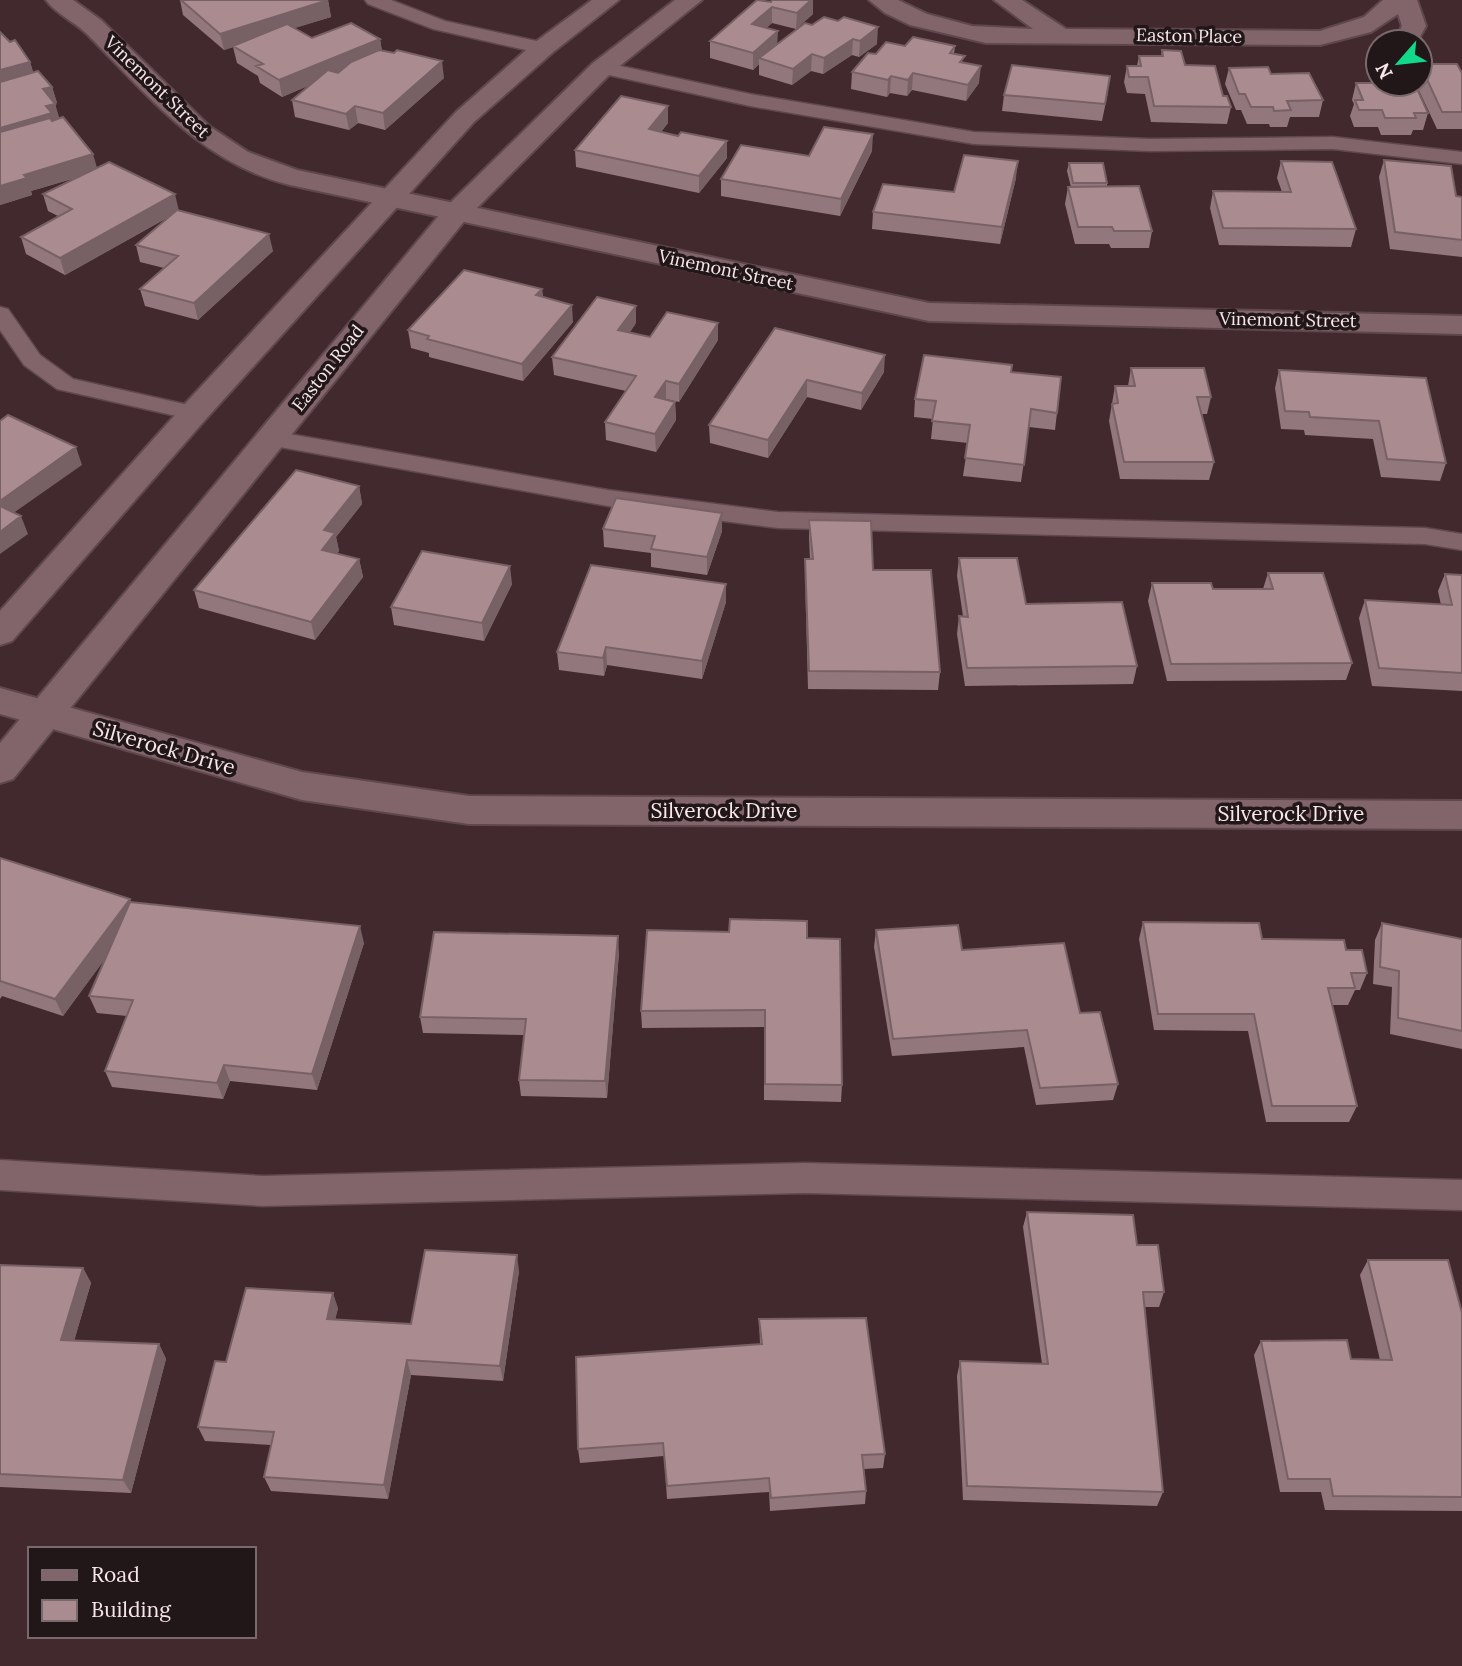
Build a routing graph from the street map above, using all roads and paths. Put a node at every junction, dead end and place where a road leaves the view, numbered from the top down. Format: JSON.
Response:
{"nodes":[{"id":1,"x":58,"y":0,"type":"edge"},
{"id":2,"x":374,"y":0,"type":"edge"},
{"id":3,"x":607,"y":0,"type":"edge"},
{"id":4,"x":690,"y":0,"type":"edge"},
{"id":5,"x":881,"y":0,"type":"edge"},
{"id":6,"x":1006,"y":0,"type":"edge"},
{"id":7,"x":1395,"y":0,"type":"edge"},
{"id":8,"x":1405,"y":0,"type":"edge"},
{"id":9,"x":1413,"y":28,"type":"edge"},
{"id":10,"x":1058,"y":35,"type":"junction"},
{"id":11,"x":1320,"y":38,"type":"junction"},
{"id":12,"x":1364,"y":43,"type":"edge"},
{"id":13,"x":543,"y":48,"type":"junction"},
{"id":14,"x":602,"y":68,"type":"junction"},
{"id":15,"x":1462,"y":158,"type":"edge"},
{"id":16,"x":389,"y":197,"type":"junction"},
{"id":17,"x":456,"y":213,"type":"junction"},
{"id":18,"x":0,"y":314,"type":"edge"},
{"id":19,"x":1462,"y":325,"type":"edge"},
{"id":20,"x":194,"y":413,"type":"junction"},
{"id":21,"x":272,"y":439,"type":"junction"},
{"id":22,"x":1462,"y":542,"type":"edge"},
{"id":23,"x":0,"y":633,"type":"edge"},
{"id":24,"x":0,"y":701,"type":"edge"},
{"id":25,"x":45,"y":715,"type":"junction"},
{"id":26,"x":0,"y":769,"type":"edge"},
{"id":27,"x":1462,"y":815,"type":"edge"},
{"id":28,"x":0,"y":1175,"type":"edge"},
{"id":29,"x":1462,"y":1195,"type":"edge"}],
"edges":[{"from":1,"to":16,"type":"street","name":"Vinemont Street"},
{"from":2,"to":13,"type":"lane"},
{"from":3,"to":13,"type":"street"},
{"from":4,"to":14,"type":"street","name":"Easton Road"},
{"from":5,"to":10,"type":"street","name":"Easton Place"},
{"from":6,"to":10,"type":"street"},
{"from":7,"to":11,"type":"street","name":"Easton Place"},
{"from":8,"to":9,"type":"street"},
{"from":10,"to":11,"type":"street","name":"Easton Place"},
{"from":11,"to":12,"type":"street","name":"Easton Place"},
{"from":13,"to":16,"type":"street"},
{"from":14,"to":15,"type":"lane"},
{"from":14,"to":17,"type":"street","name":"Easton Road"},
{"from":16,"to":17,"type":"street","name":"Vinemont Street"},
{"from":16,"to":20,"type":"street"},
{"from":17,"to":19,"type":"street","name":"Vinemont Street"},
{"from":17,"to":21,"type":"street","name":"Easton Road"},
{"from":18,"to":20,"type":"lane"},
{"from":20,"to":23,"type":"street"},
{"from":21,"to":22,"type":"lane"},
{"from":21,"to":25,"type":"street","name":"Easton Road"},
{"from":24,"to":25,"type":"street","name":"Silverock Drive"},
{"from":25,"to":26,"type":"street","name":"Easton Road"},
{"from":25,"to":27,"type":"street","name":"Silverock Drive"},
{"from":28,"to":29,"type":"lane"}]}
